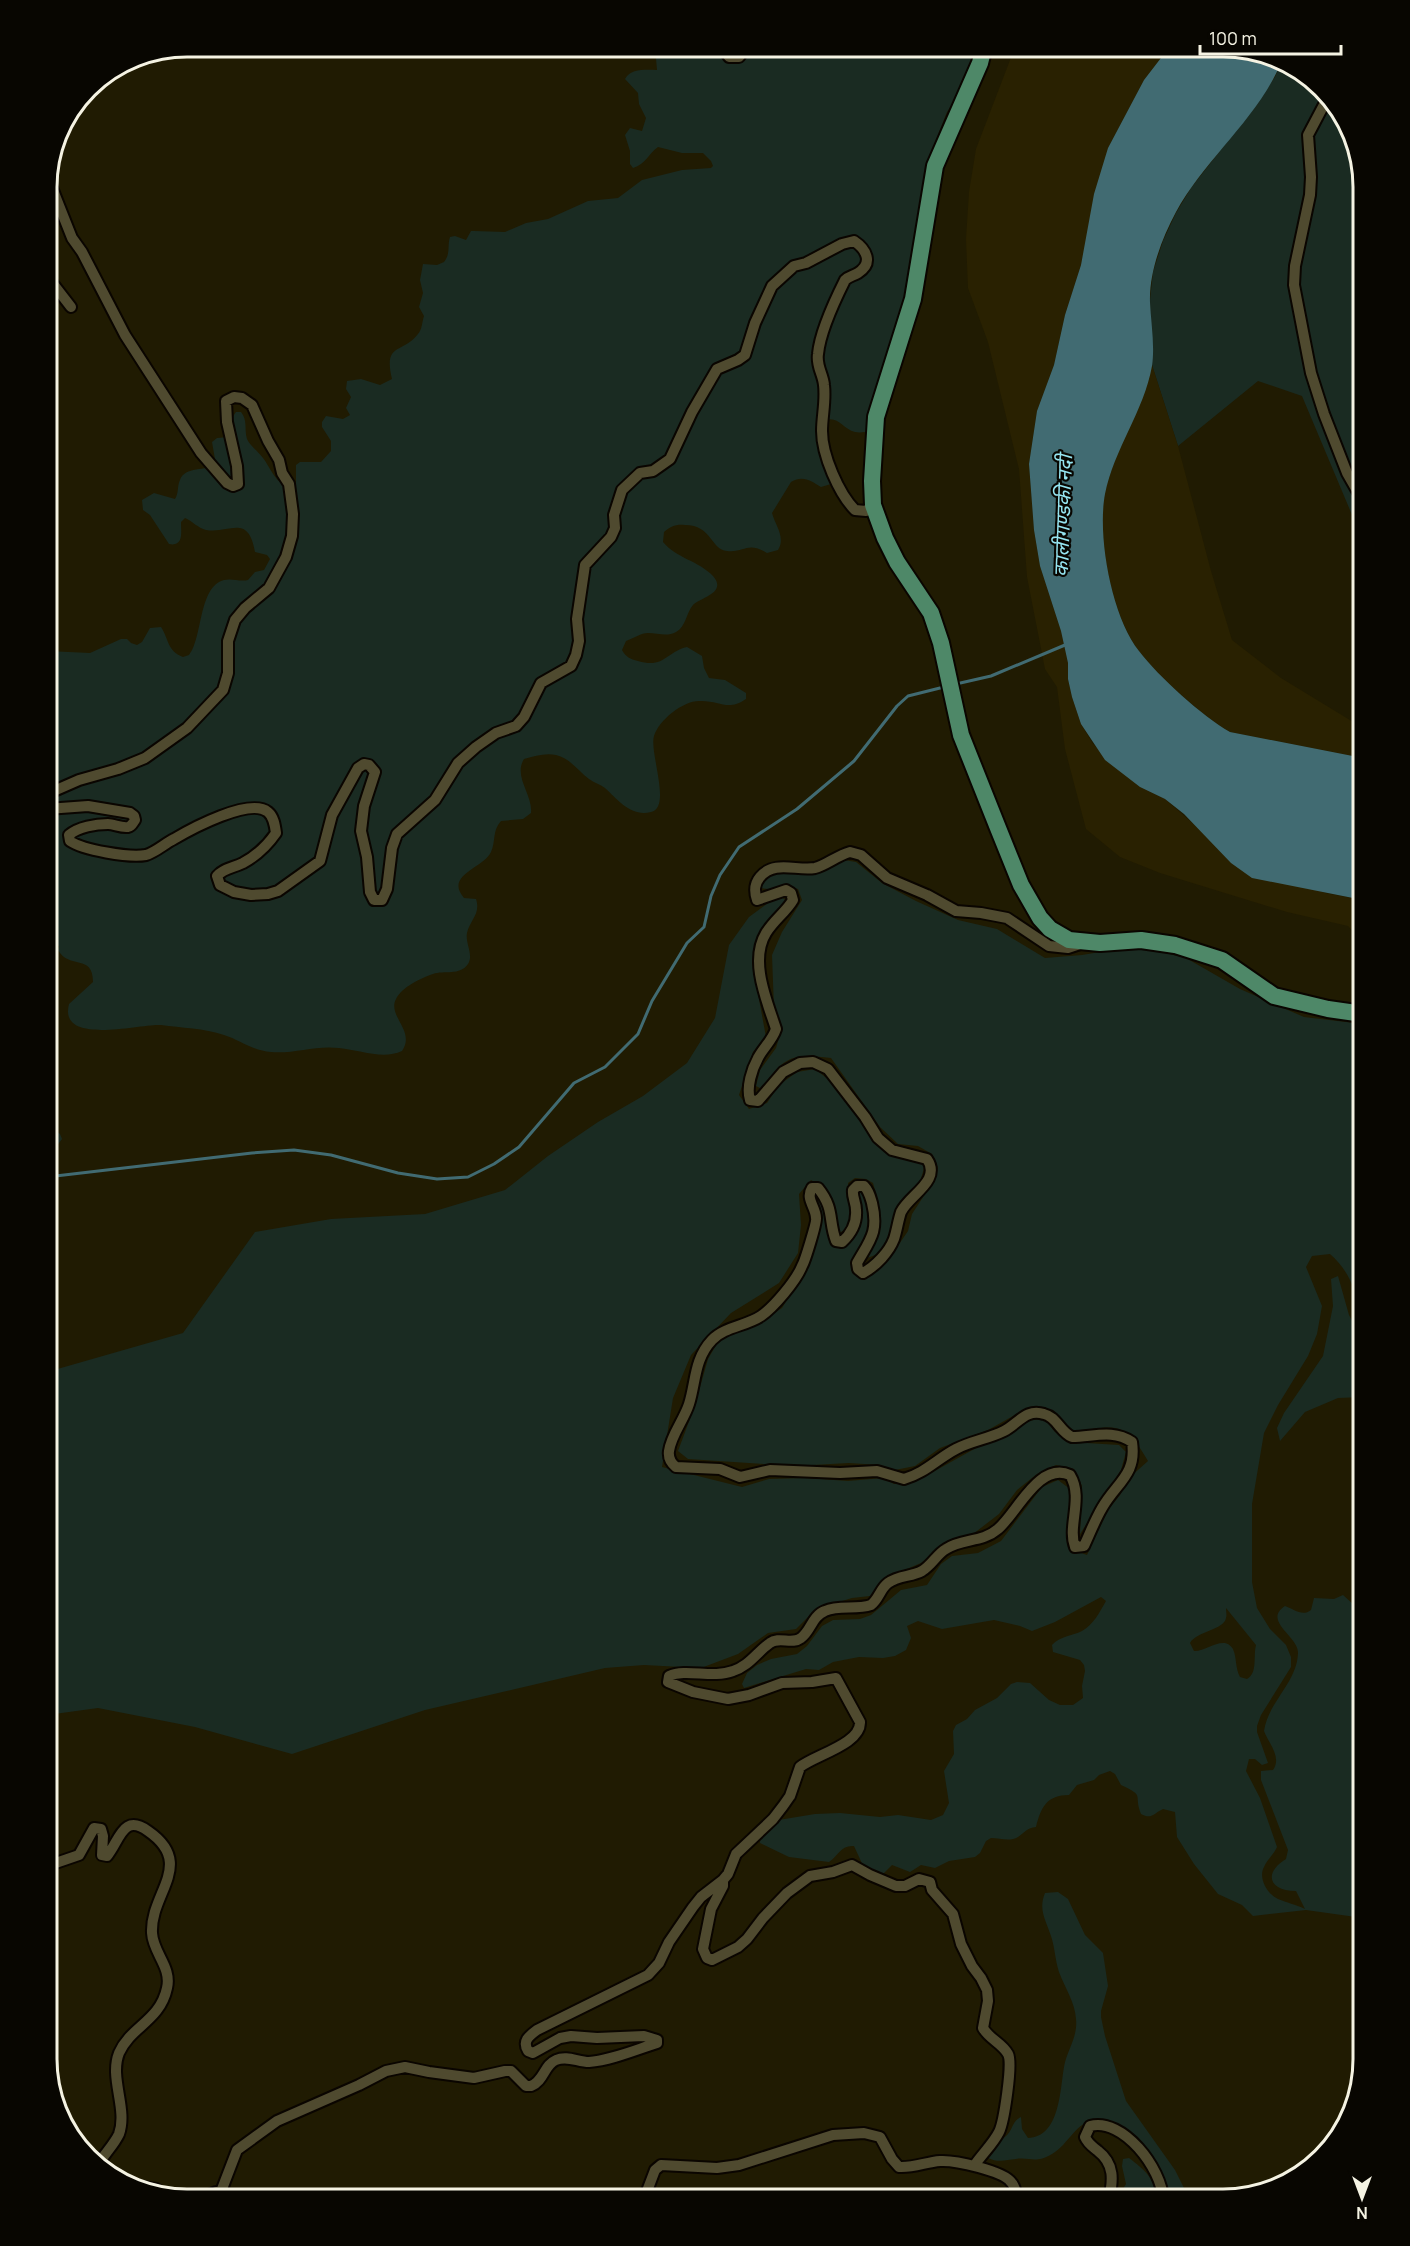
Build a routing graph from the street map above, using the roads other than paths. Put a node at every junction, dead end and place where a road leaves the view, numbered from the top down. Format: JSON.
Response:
{"nodes":[{"id":1,"x":982,"y":57,"type":"edge"},
{"id":2,"x":1324,"y":105,"type":"edge"},
{"id":3,"x":57,"y":200,"type":"edge"},
{"id":4,"x":57,"y":289,"type":"edge"},
{"id":5,"x":71,"y":307,"type":"dead end"},
{"id":6,"x":1353,"y":483,"type":"edge"},
{"id":7,"x":873,"y":505,"type":"junction"},
{"id":8,"x":57,"y":790,"type":"edge"},
{"id":9,"x":57,"y":808,"type":"edge"},
{"id":10,"x":1085,"y":940,"type":"junction"},
{"id":11,"x":1353,"y":1013,"type":"edge"},
{"id":12,"x":57,"y":1862,"type":"edge"},
{"id":13,"x":723,"y":1880,"type":"junction"},
{"id":14,"x":103,"y":2158,"type":"edge"},
{"id":15,"x":974,"y":2166,"type":"junction"},
{"id":16,"x":224,"y":2189,"type":"edge"},
{"id":17,"x":648,"y":2189,"type":"edge"},
{"id":18,"x":1015,"y":2189,"type":"edge"},
{"id":19,"x":1111,"y":2189,"type":"edge"},
{"id":20,"x":1161,"y":2189,"type":"edge"}],
"edges":[{"from":1,"to":7,"type":"highway"},
{"from":2,"to":6,"type":"street"},
{"from":3,"to":8,"type":"street"},
{"from":4,"to":5,"type":"street"},
{"from":7,"to":9,"type":"street"},
{"from":7,"to":10,"type":"highway"},
{"from":10,"to":11,"type":"highway"},
{"from":10,"to":13,"type":"street"},
{"from":12,"to":14,"type":"street"},
{"from":13,"to":15,"type":"street"},
{"from":13,"to":16,"type":"street"},
{"from":15,"to":17,"type":"street"},
{"from":15,"to":18,"type":"street"},
{"from":19,"to":20,"type":"street"}]}
